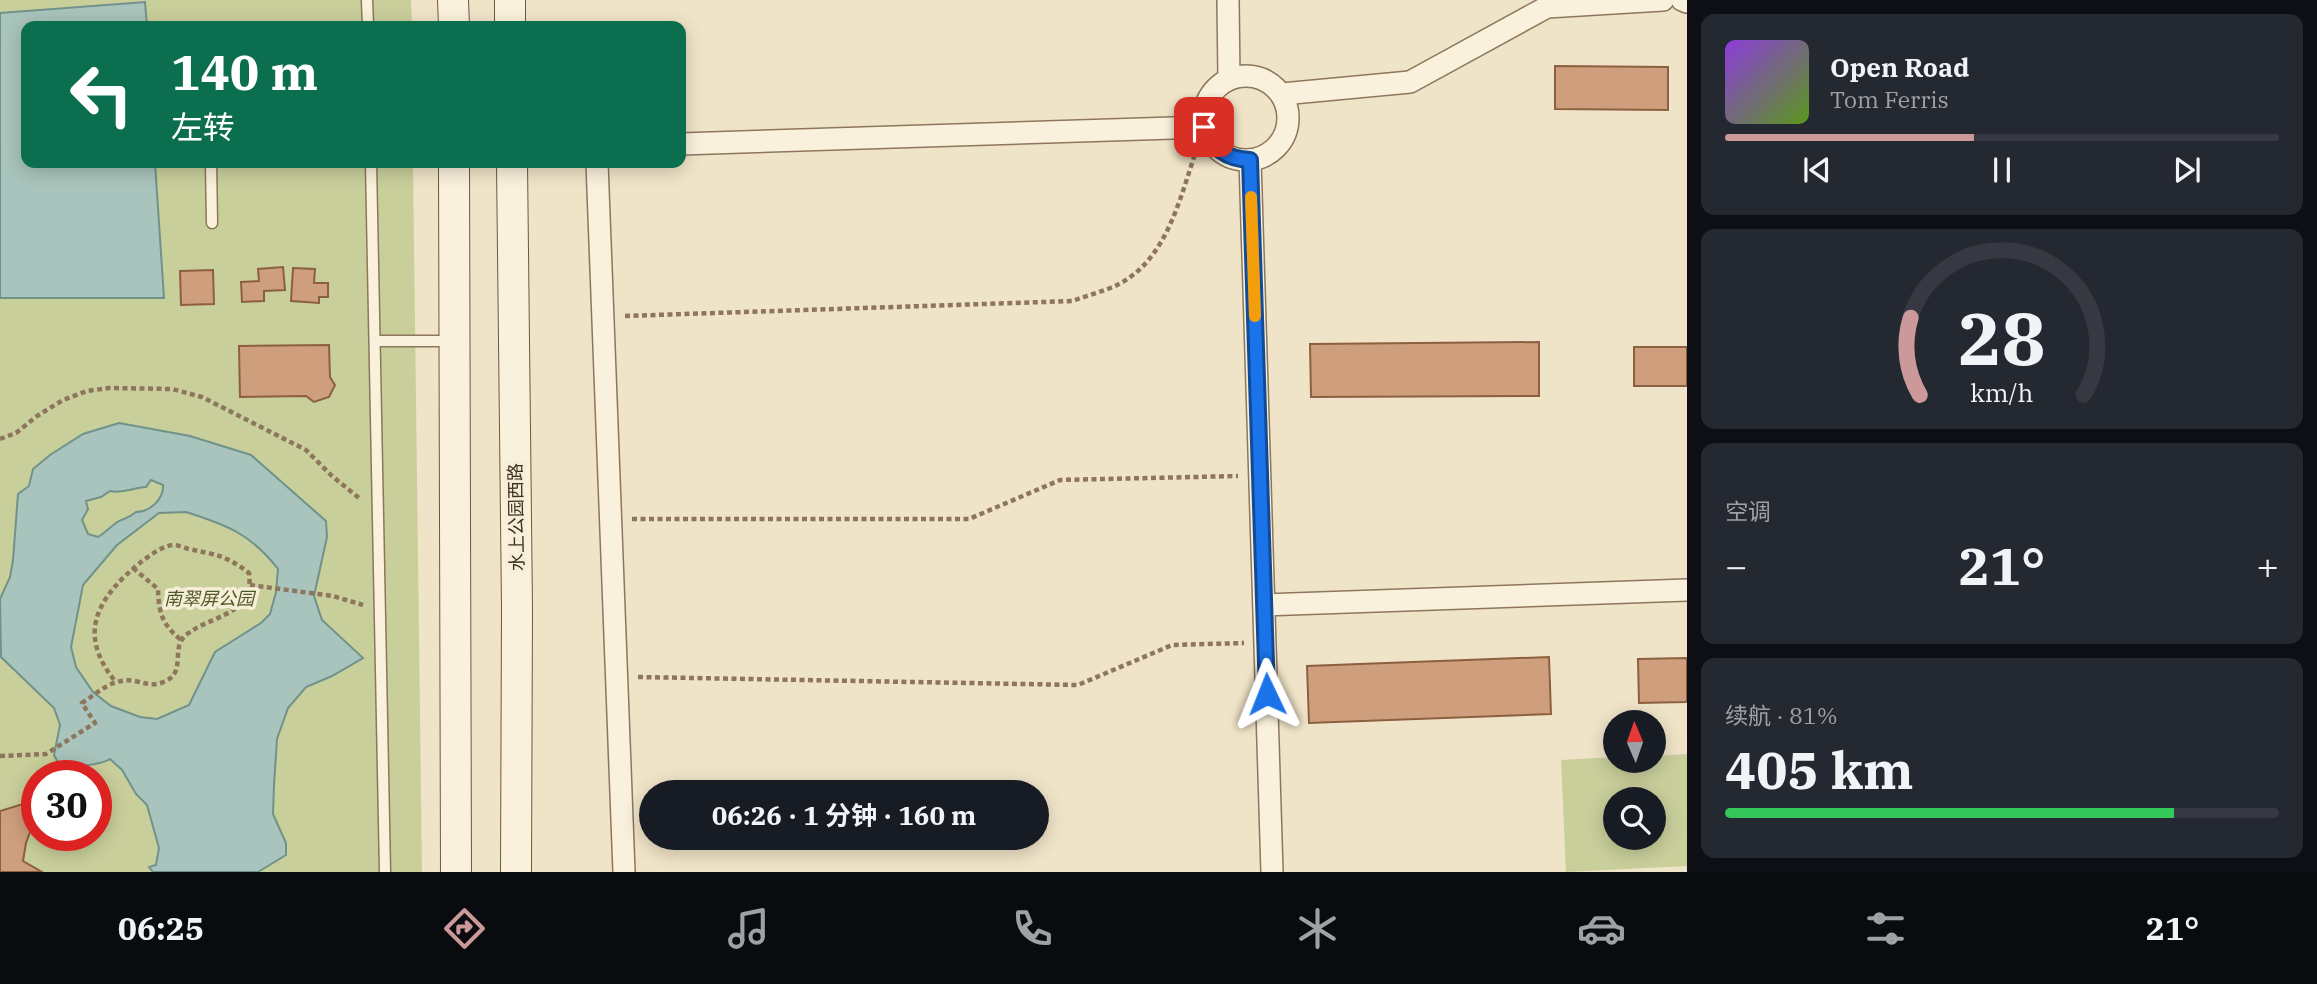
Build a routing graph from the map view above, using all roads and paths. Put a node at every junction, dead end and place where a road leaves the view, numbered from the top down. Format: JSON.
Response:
{"nodes":[{"id":1,"x":367,"y":0,"type":"edge"},
{"id":2,"x":453,"y":0,"type":"edge"},
{"id":3,"x":510,"y":0,"type":"edge"},
{"id":4,"x":1228,"y":0,"type":"edge"},
{"id":5,"x":1664,"y":0,"type":"edge"},
{"id":6,"x":1682,"y":0,"type":"edge"},
{"id":7,"x":1687,"y":2,"type":"edge"},
{"id":8,"x":368,"y":21,"type":"edge"},
{"id":9,"x":454,"y":21,"type":"edge"},
{"id":10,"x":510,"y":21,"type":"edge"},
{"id":11,"x":1229,"y":79,"type":"junction"},
{"id":12,"x":1282,"y":94,"type":"junction"},
{"id":13,"x":1204,"y":127,"type":"junction"},
{"id":14,"x":686,"y":144,"type":"edge"},
{"id":15,"x":1250,"y":160,"type":"junction"},
{"id":16,"x":211,"y":168,"type":"edge"},
{"id":17,"x":371,"y":168,"type":"edge"},
{"id":18,"x":454,"y":168,"type":"edge"},
{"id":19,"x":512,"y":168,"type":"edge"},
{"id":20,"x":597,"y":168,"type":"edge"},
{"id":21,"x":212,"y":223,"type":"dead end"},
{"id":22,"x":603,"y":317,"type":"junction"},
{"id":23,"x":375,"y":341,"type":"junction"},
{"id":24,"x":454,"y":341,"type":"junction"},
{"id":25,"x":0,"y":439,"type":"edge"},
{"id":26,"x":1260,"y":476,"type":"junction"},
{"id":27,"x":378,"y":506,"type":"junction"},
{"id":28,"x":610,"y":519,"type":"junction"},
{"id":29,"x":134,"y":568,"type":"junction"},
{"id":30,"x":250,"y":585,"type":"junction"},
{"id":31,"x":1687,"y":590,"type":"edge"},
{"id":32,"x":1264,"y":605,"type":"junction"},
{"id":33,"x":378,"y":606,"type":"junction"},
{"id":34,"x":181,"y":640,"type":"junction"},
{"id":35,"x":1265,"y":643,"type":"junction"},
{"id":36,"x":617,"y":676,"type":"junction"},
{"id":37,"x":115,"y":681,"type":"junction"},
{"id":38,"x":0,"y":756,"type":"edge"},
{"id":39,"x":385,"y":872,"type":"edge"},
{"id":40,"x":456,"y":872,"type":"edge"},
{"id":41,"x":516,"y":872,"type":"edge"},
{"id":42,"x":624,"y":872,"type":"edge"},
{"id":43,"x":1272,"y":872,"type":"edge"}],
"edges":[{"from":1,"to":8,"type":"lane"},
{"from":2,"to":9,"type":"main road"},
{"from":3,"to":10,"type":"main road"},
{"from":4,"to":11,"type":"street"},
{"from":5,"to":12,"type":"street"},
{"from":6,"to":7,"type":"street"},
{"from":11,"to":12,"type":"street"},
{"from":11,"to":13,"type":"street"},
{"from":12,"to":15,"type":"street"},
{"from":13,"to":14,"type":"street"},
{"from":13,"to":15,"type":"street"},
{"from":13,"to":22,"type":"path"},
{"from":15,"to":26,"type":"street"},
{"from":16,"to":21,"type":"lane"},
{"from":17,"to":23,"type":"lane"},
{"from":18,"to":24,"type":"main road"},
{"from":19,"to":41,"type":"main road","name":"水上公园西路"},
{"from":20,"to":22,"type":"street"},
{"from":22,"to":28,"type":"street"},
{"from":23,"to":24,"type":"lane"},
{"from":23,"to":27,"type":"lane"},
{"from":24,"to":40,"type":"main road"},
{"from":25,"to":27,"type":"path"},
{"from":26,"to":28,"type":"path"},
{"from":26,"to":32,"type":"street"},
{"from":27,"to":33,"type":"lane"},
{"from":28,"to":36,"type":"street"},
{"from":29,"to":30,"type":"path"},
{"from":29,"to":34,"type":"path"},
{"from":29,"to":37,"type":"path"},
{"from":30,"to":33,"type":"path"},
{"from":30,"to":34,"type":"path"},
{"from":31,"to":32,"type":"street"},
{"from":32,"to":35,"type":"street"},
{"from":33,"to":39,"type":"lane"},
{"from":34,"to":37,"type":"path"},
{"from":35,"to":36,"type":"path"},
{"from":35,"to":43,"type":"street"},
{"from":36,"to":42,"type":"street"},
{"from":37,"to":38,"type":"path"}]}
